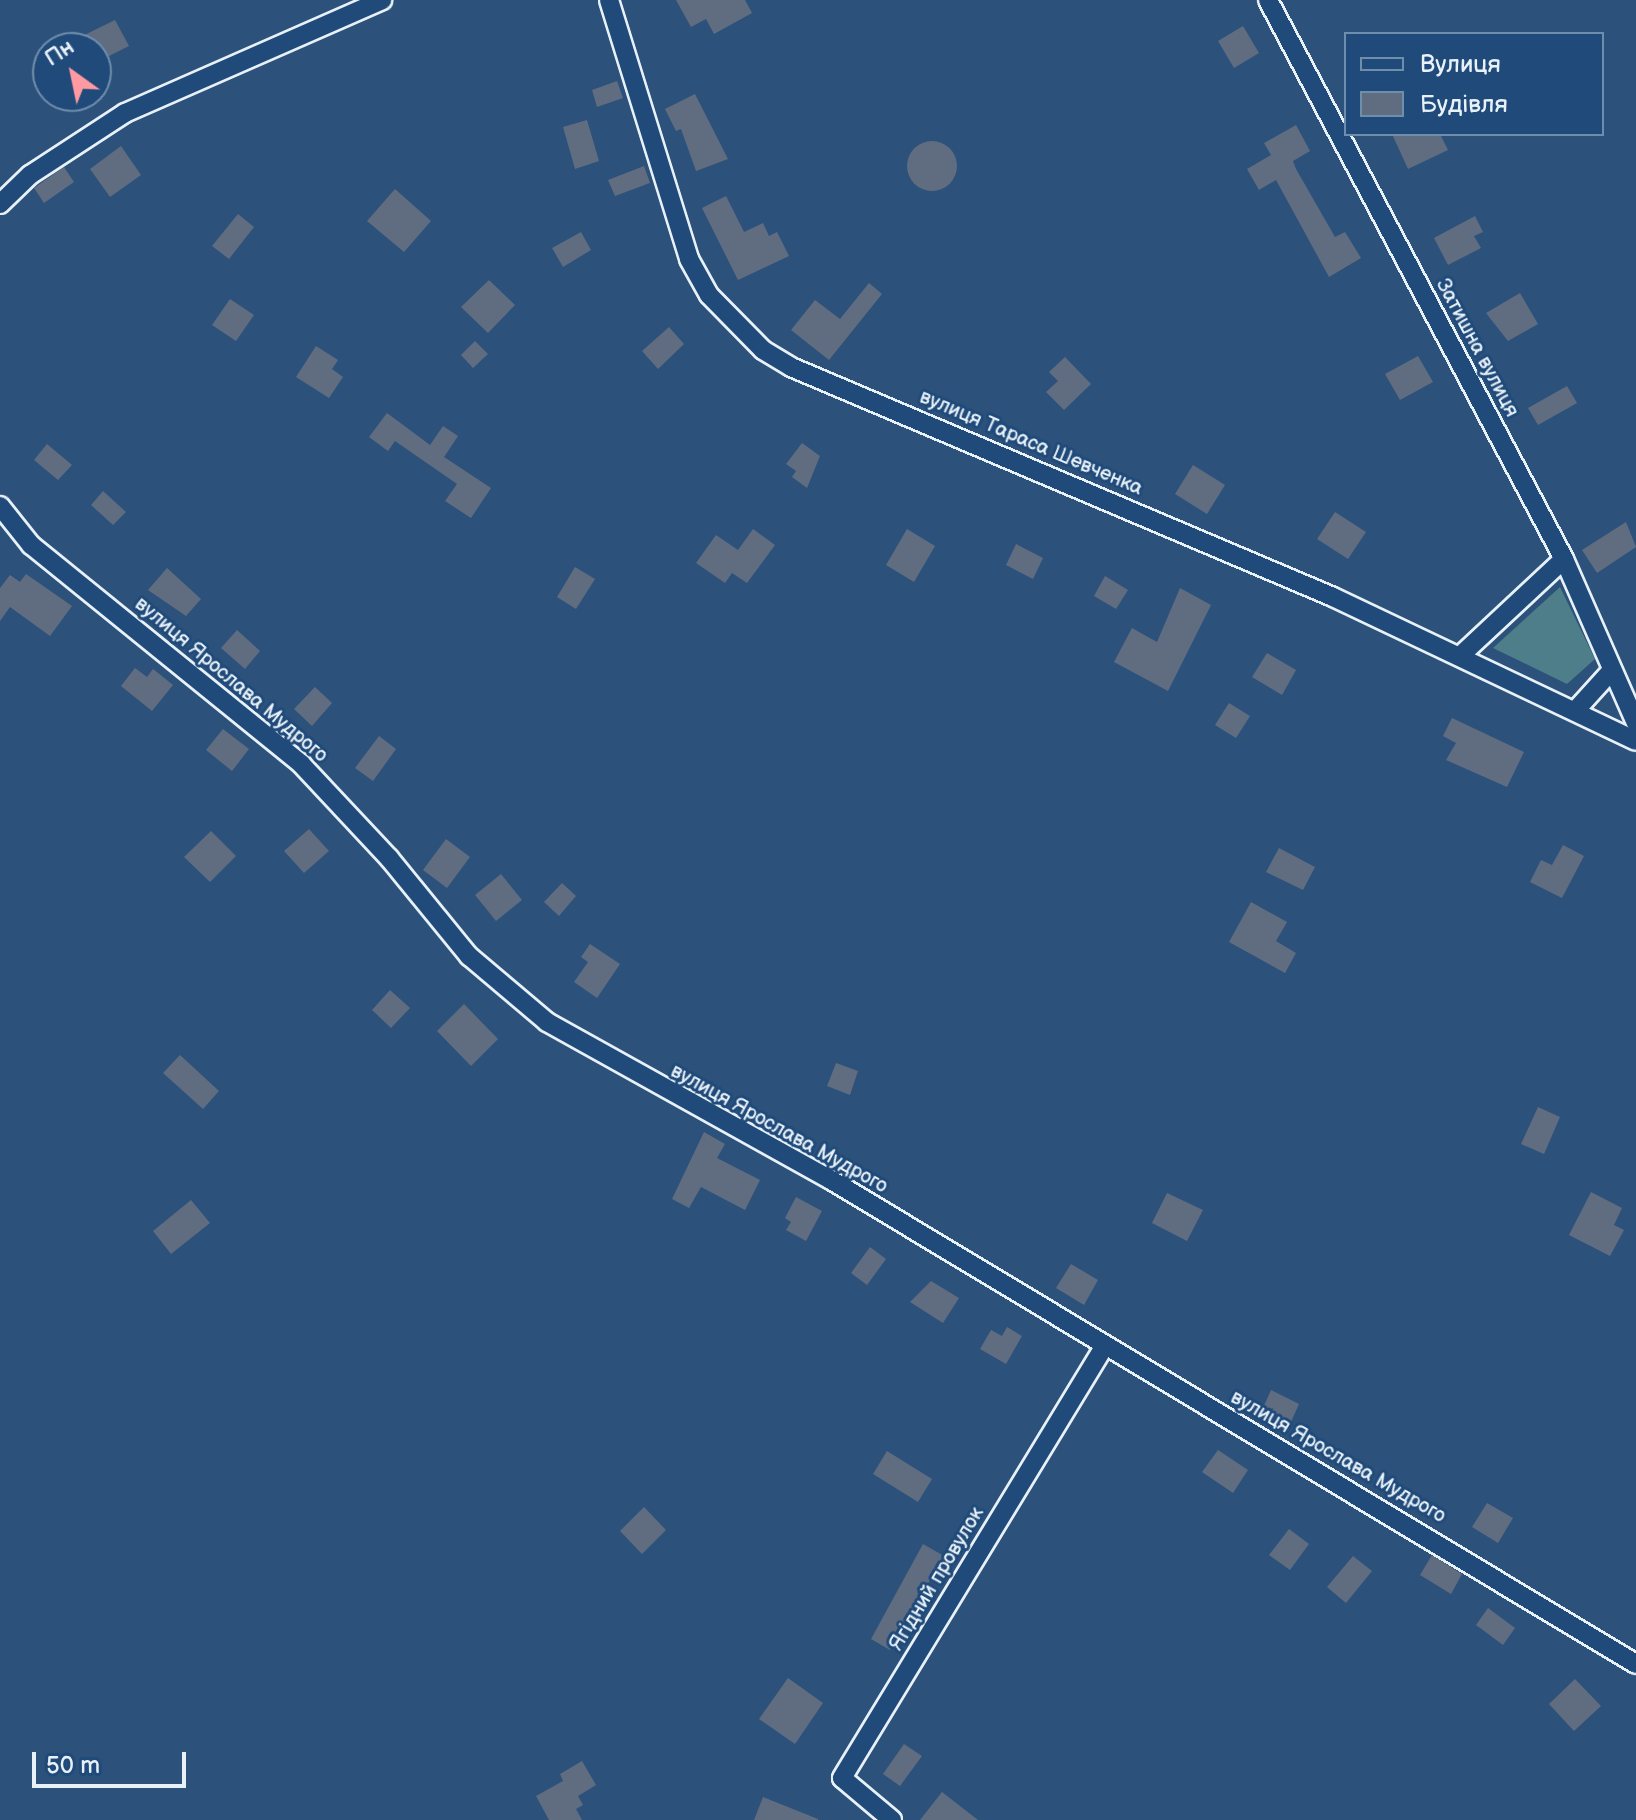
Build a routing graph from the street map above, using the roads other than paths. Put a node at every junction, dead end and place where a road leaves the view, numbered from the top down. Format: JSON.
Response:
{"nodes":[{"id":1,"x":382,"y":0,"type":"edge"},
{"id":2,"x":609,"y":0,"type":"edge"},
{"id":3,"x":1268,"y":0,"type":"edge"},
{"id":4,"x":0,"y":204,"type":"edge"},
{"id":5,"x":0,"y":506,"type":"edge"},
{"id":6,"x":1564,"y":559,"type":"junction"},
{"id":7,"x":1460,"y":656,"type":"junction"},
{"id":8,"x":1612,"y":670,"type":"junction"},
{"id":9,"x":1575,"y":711,"type":"junction"},
{"id":10,"x":1636,"y":723,"type":"edge"},
{"id":11,"x":1636,"y":741,"type":"edge"},
{"id":12,"x":1104,"y":1347,"type":"junction"},
{"id":13,"x":1636,"y":1664,"type":"edge"},
{"id":14,"x":892,"y":1820,"type":"edge"}],
"edges":[{"from":1,"to":4,"type":"street"},
{"from":2,"to":7,"type":"street","name":"вулиця Тараса Шевченка"},
{"from":3,"to":6,"type":"street","name":"Затишна вулиця"},
{"from":5,"to":12,"type":"street","name":"вулиця Ярослава Мудрого"},
{"from":6,"to":7,"type":"street"},
{"from":6,"to":8,"type":"street","name":"Затишна вулиця"},
{"from":7,"to":9,"type":"street","name":"вулиця Тараса Шевченка"},
{"from":8,"to":9,"type":"street"},
{"from":8,"to":10,"type":"street","name":"Затишна вулиця"},
{"from":9,"to":11,"type":"street","name":"вулиця Тараса Шевченка"},
{"from":12,"to":13,"type":"street","name":"вулиця Ярослава Мудрого"},
{"from":12,"to":14,"type":"street","name":"Ягідний провулок"}]}
